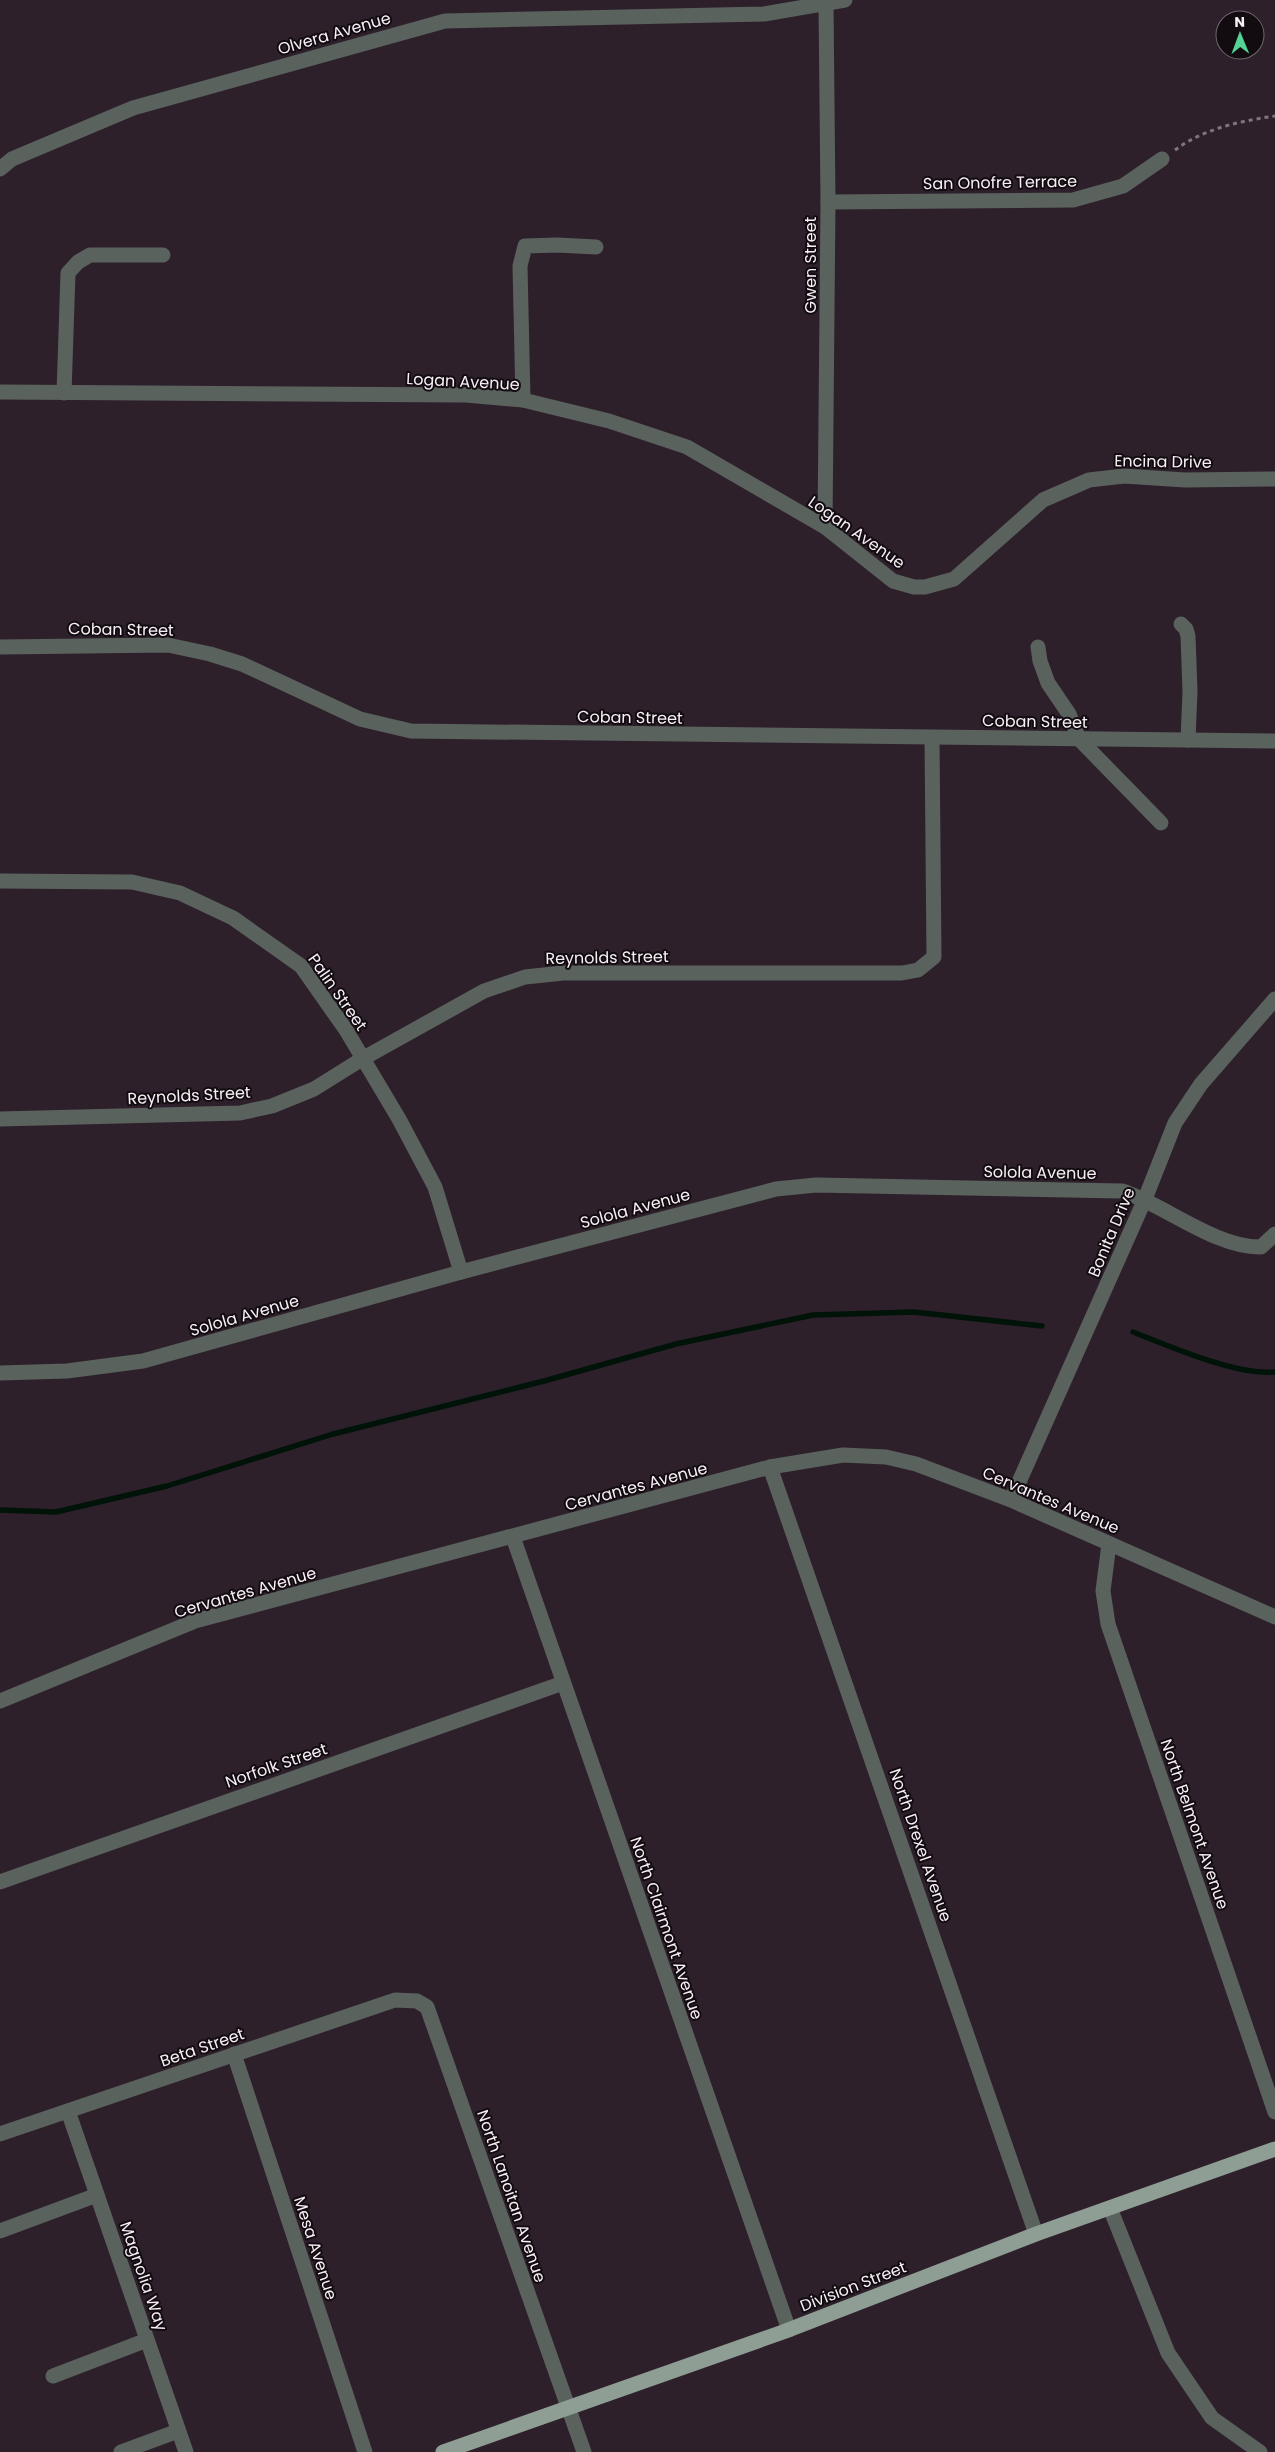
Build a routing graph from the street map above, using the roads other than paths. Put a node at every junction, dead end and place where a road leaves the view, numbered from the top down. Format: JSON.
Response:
{"nodes":[{"id":1,"x":845,"y":0,"type":"edge"},
{"id":2,"x":826,"y":4,"type":"junction"},
{"id":3,"x":1162,"y":159,"type":"road end"},
{"id":4,"x":0,"y":169,"type":"edge"},
{"id":5,"x":828,"y":202,"type":"junction"},
{"id":6,"x":596,"y":248,"type":"dead end"},
{"id":7,"x":163,"y":255,"type":"dead end"},
{"id":8,"x":0,"y":392,"type":"edge"},
{"id":9,"x":64,"y":393,"type":"junction"},
{"id":10,"x":523,"y":400,"type":"junction"},
{"id":11,"x":1275,"y":479,"type":"edge"},
{"id":12,"x":825,"y":527,"type":"junction"},
{"id":13,"x":936,"y":585,"type":"joint"},
{"id":14,"x":1180,"y":624,"type":"dead end"},
{"id":15,"x":0,"y":647,"type":"edge"},
{"id":16,"x":1038,"y":647,"type":"dead end"},
{"id":17,"x":932,"y":738,"type":"junction"},
{"id":18,"x":1079,"y":739,"type":"junction"},
{"id":19,"x":1188,"y":740,"type":"junction"},
{"id":20,"x":1275,"y":741,"type":"edge"},
{"id":21,"x":1161,"y":823,"type":"dead end"},
{"id":22,"x":0,"y":881,"type":"edge"},
{"id":23,"x":1275,"y":999,"type":"edge"},
{"id":24,"x":362,"y":1059,"type":"junction"},
{"id":25,"x":0,"y":1119,"type":"edge"},
{"id":26,"x":1145,"y":1199,"type":"junction"},
{"id":27,"x":1275,"y":1234,"type":"edge"},
{"id":28,"x":461,"y":1272,"type":"junction"},
{"id":29,"x":0,"y":1373,"type":"edge"},
{"id":30,"x":770,"y":1467,"type":"junction"},
{"id":31,"x":1011,"y":1500,"type":"junction"},
{"id":32,"x":513,"y":1537,"type":"junction"},
{"id":33,"x":1109,"y":1544,"type":"junction"},
{"id":34,"x":1275,"y":1617,"type":"edge"},
{"id":35,"x":564,"y":1683,"type":"junction"},
{"id":36,"x":0,"y":1701,"type":"edge"},
{"id":37,"x":0,"y":1882,"type":"edge"},
{"id":38,"x":417,"y":2001,"type":"joint"},
{"id":39,"x":234,"y":2054,"type":"junction"},
{"id":40,"x":68,"y":2111,"type":"junction"},
{"id":41,"x":1275,"y":2112,"type":"edge"},
{"id":42,"x":0,"y":2134,"type":"edge"},
{"id":43,"x":1275,"y":2149,"type":"edge"},
{"id":44,"x":97,"y":2196,"type":"junction"},
{"id":45,"x":1110,"y":2208,"type":"junction"},
{"id":46,"x":0,"y":2231,"type":"edge"},
{"id":47,"x":1036,"y":2234,"type":"junction"},
{"id":48,"x":789,"y":2330,"type":"junction"},
{"id":49,"x":147,"y":2340,"type":"junction"},
{"id":50,"x":53,"y":2376,"type":"dead end"},
{"id":51,"x":567,"y":2409,"type":"junction"},
{"id":52,"x":178,"y":2431,"type":"junction"},
{"id":53,"x":121,"y":2452,"type":"edge"},
{"id":54,"x":186,"y":2452,"type":"edge"},
{"id":55,"x":365,"y":2452,"type":"edge"},
{"id":56,"x":443,"y":2452,"type":"edge"},
{"id":57,"x":584,"y":2452,"type":"edge"},
{"id":58,"x":1260,"y":2452,"type":"edge"}],
"edges":[{"from":1,"to":2,"type":"street","name":"Olvera Avenue"},
{"from":2,"to":4,"type":"street","name":"Olvera Avenue"},
{"from":2,"to":5,"type":"street","name":"Gwen Street"},
{"from":3,"to":5,"type":"street","name":"San Onofre Terrace"},
{"from":5,"to":12,"type":"street","name":"Gwen Street"},
{"from":6,"to":10,"type":"street"},
{"from":7,"to":9,"type":"street"},
{"from":8,"to":9,"type":"street","name":"Logan Avenue"},
{"from":9,"to":10,"type":"street","name":"Logan Avenue"},
{"from":10,"to":12,"type":"street","name":"Logan Avenue"},
{"from":11,"to":13,"type":"street","name":"Encina Drive"},
{"from":12,"to":13,"type":"street","name":"Logan Avenue"},
{"from":14,"to":19,"type":"street"},
{"from":15,"to":17,"type":"street","name":"Coban Street"},
{"from":16,"to":18,"type":"street"},
{"from":17,"to":18,"type":"street","name":"Coban Street"},
{"from":17,"to":24,"type":"street","name":"Reynolds Street"},
{"from":18,"to":19,"type":"street","name":"Coban Street"},
{"from":18,"to":21,"type":"street"},
{"from":19,"to":20,"type":"street","name":"Coban Street"},
{"from":22,"to":24,"type":"street","name":"Palin Street"},
{"from":23,"to":26,"type":"street","name":"Bonita Drive"},
{"from":24,"to":25,"type":"street","name":"Reynolds Street"},
{"from":24,"to":28,"type":"street","name":"Palin Street"},
{"from":26,"to":27,"type":"street","name":"Solola Avenue"},
{"from":26,"to":28,"type":"street","name":"Solola Avenue"},
{"from":26,"to":31,"type":"street","name":"Bonita Drive"},
{"from":28,"to":29,"type":"street","name":"Solola Avenue"},
{"from":30,"to":31,"type":"street","name":"Cervantes Avenue"},
{"from":30,"to":32,"type":"street","name":"Cervantes Avenue"},
{"from":30,"to":47,"type":"street","name":"North Drexel Avenue"},
{"from":31,"to":33,"type":"street","name":"Cervantes Avenue"},
{"from":32,"to":35,"type":"street","name":"North Clairmont Avenue"},
{"from":32,"to":36,"type":"street","name":"Cervantes Avenue"},
{"from":33,"to":34,"type":"street","name":"Cervantes Avenue"},
{"from":33,"to":41,"type":"street","name":"North Belmont Avenue"},
{"from":35,"to":37,"type":"street","name":"Norfolk Street"},
{"from":35,"to":48,"type":"street","name":"North Clairmont Avenue"},
{"from":38,"to":39,"type":"street","name":"Beta Street"},
{"from":38,"to":51,"type":"street","name":"North Lanoitan Avenue"},
{"from":39,"to":40,"type":"street","name":"Beta Street"},
{"from":39,"to":55,"type":"street","name":"Mesa Avenue"},
{"from":40,"to":42,"type":"street","name":"Beta Street"},
{"from":40,"to":44,"type":"street","name":"Magnolia Way"},
{"from":43,"to":45,"type":"main road","name":"Division Street"},
{"from":44,"to":46,"type":"street"},
{"from":44,"to":49,"type":"street","name":"Magnolia Way"},
{"from":45,"to":47,"type":"main road","name":"Division Street"},
{"from":45,"to":58,"type":"street"},
{"from":47,"to":48,"type":"main road","name":"Division Street"},
{"from":48,"to":51,"type":"main road","name":"Division Street"},
{"from":49,"to":50,"type":"street"},
{"from":49,"to":52,"type":"street","name":"Magnolia Way"},
{"from":51,"to":56,"type":"main road","name":"Division Street"},
{"from":51,"to":57,"type":"street","name":"North Lanoitan Avenue"},
{"from":52,"to":53,"type":"street"},
{"from":52,"to":54,"type":"street","name":"Magnolia Way"}]}
